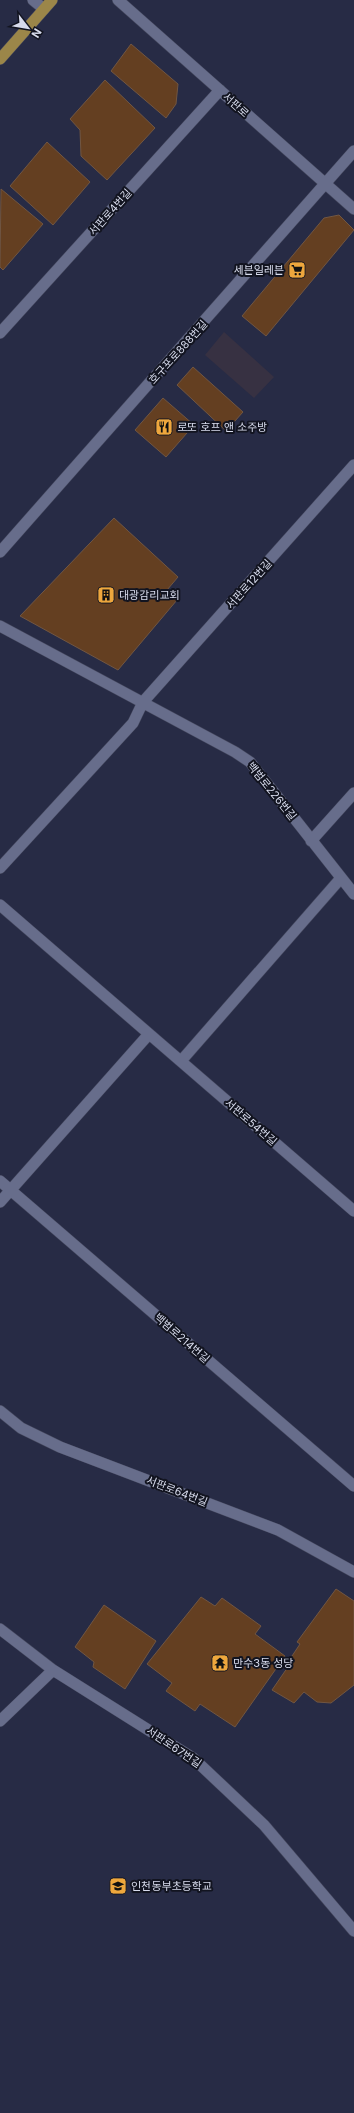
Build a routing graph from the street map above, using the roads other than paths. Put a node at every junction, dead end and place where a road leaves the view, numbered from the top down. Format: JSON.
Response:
{"nodes":[{"id":1,"x":34,"y":0,"type":"edge"},
{"id":2,"x":52,"y":0,"type":"edge"},
{"id":3,"x":118,"y":0,"type":"edge"},
{"id":4,"x":44,"y":9,"type":"junction"},
{"id":5,"x":0,"y":59,"type":"edge"},
{"id":6,"x":220,"y":90,"type":"junction"},
{"id":7,"x":354,"y":151,"type":"edge"},
{"id":8,"x":326,"y":185,"type":"junction"},
{"id":9,"x":354,"y":209,"type":"edge"},
{"id":10,"x":0,"y":333,"type":"edge"},
{"id":11,"x":354,"y":465,"type":"edge"},
{"id":12,"x":0,"y":552,"type":"edge"},
{"id":13,"x":0,"y":626,"type":"edge"},
{"id":14,"x":143,"y":702,"type":"junction"},
{"id":15,"x":354,"y":794,"type":"edge"},
{"id":16,"x":311,"y":841,"type":"junction"},
{"id":17,"x":0,"y":868,"type":"edge"},
{"id":18,"x":341,"y":878,"type":"junction"},
{"id":19,"x":354,"y":894,"type":"edge"},
{"id":20,"x":0,"y":905,"type":"edge"},
{"id":21,"x":149,"y":1034,"type":"junction"},
{"id":22,"x":180,"y":1061,"type":"junction"},
{"id":23,"x":0,"y":1180,"type":"edge"},
{"id":24,"x":10,"y":1190,"type":"junction"},
{"id":25,"x":0,"y":1202,"type":"edge"},
{"id":26,"x":354,"y":1211,"type":"edge"},
{"id":27,"x":0,"y":1411,"type":"edge"},
{"id":28,"x":354,"y":1486,"type":"edge"},
{"id":29,"x":354,"y":1572,"type":"edge"},
{"id":30,"x":0,"y":1629,"type":"edge"},
{"id":31,"x":53,"y":1670,"type":"junction"},
{"id":32,"x":0,"y":1721,"type":"edge"},
{"id":33,"x":354,"y":1931,"type":"edge"}],
"edges":[{"from":1,"to":4,"type":"lane"},
{"from":2,"to":4,"type":"main road"},
{"from":3,"to":6,"type":"lane","name":"서판로"},
{"from":4,"to":5,"type":"main road"},
{"from":6,"to":8,"type":"lane","name":"서판로"},
{"from":6,"to":10,"type":"lane","name":"서판로4번길"},
{"from":7,"to":8,"type":"lane","name":"호구포로888번길"},
{"from":8,"to":9,"type":"lane","name":"서판로"},
{"from":8,"to":12,"type":"lane","name":"호구포로888번길"},
{"from":11,"to":14,"type":"lane","name":"서판로12번길"},
{"from":13,"to":14,"type":"lane","name":"백범로226번길"},
{"from":14,"to":16,"type":"lane","name":"백범로226번길"},
{"from":14,"to":17,"type":"lane"},
{"from":15,"to":16,"type":"lane"},
{"from":16,"to":18,"type":"lane","name":"백범로226번길"},
{"from":18,"to":19,"type":"lane","name":"백범로226번길"},
{"from":18,"to":22,"type":"lane"},
{"from":20,"to":21,"type":"lane","name":"서판로54번길"},
{"from":21,"to":22,"type":"lane","name":"서판로54번길"},
{"from":21,"to":24,"type":"lane"},
{"from":22,"to":26,"type":"lane","name":"서판로54번길"},
{"from":23,"to":24,"type":"lane","name":"백범로214번길"},
{"from":24,"to":25,"type":"lane"},
{"from":24,"to":28,"type":"lane","name":"백범로214번길"},
{"from":27,"to":29,"type":"lane","name":"서판로64번길"},
{"from":30,"to":31,"type":"lane","name":"서판로67번길"},
{"from":31,"to":32,"type":"lane"},
{"from":31,"to":33,"type":"lane","name":"서판로67번길"}]}
